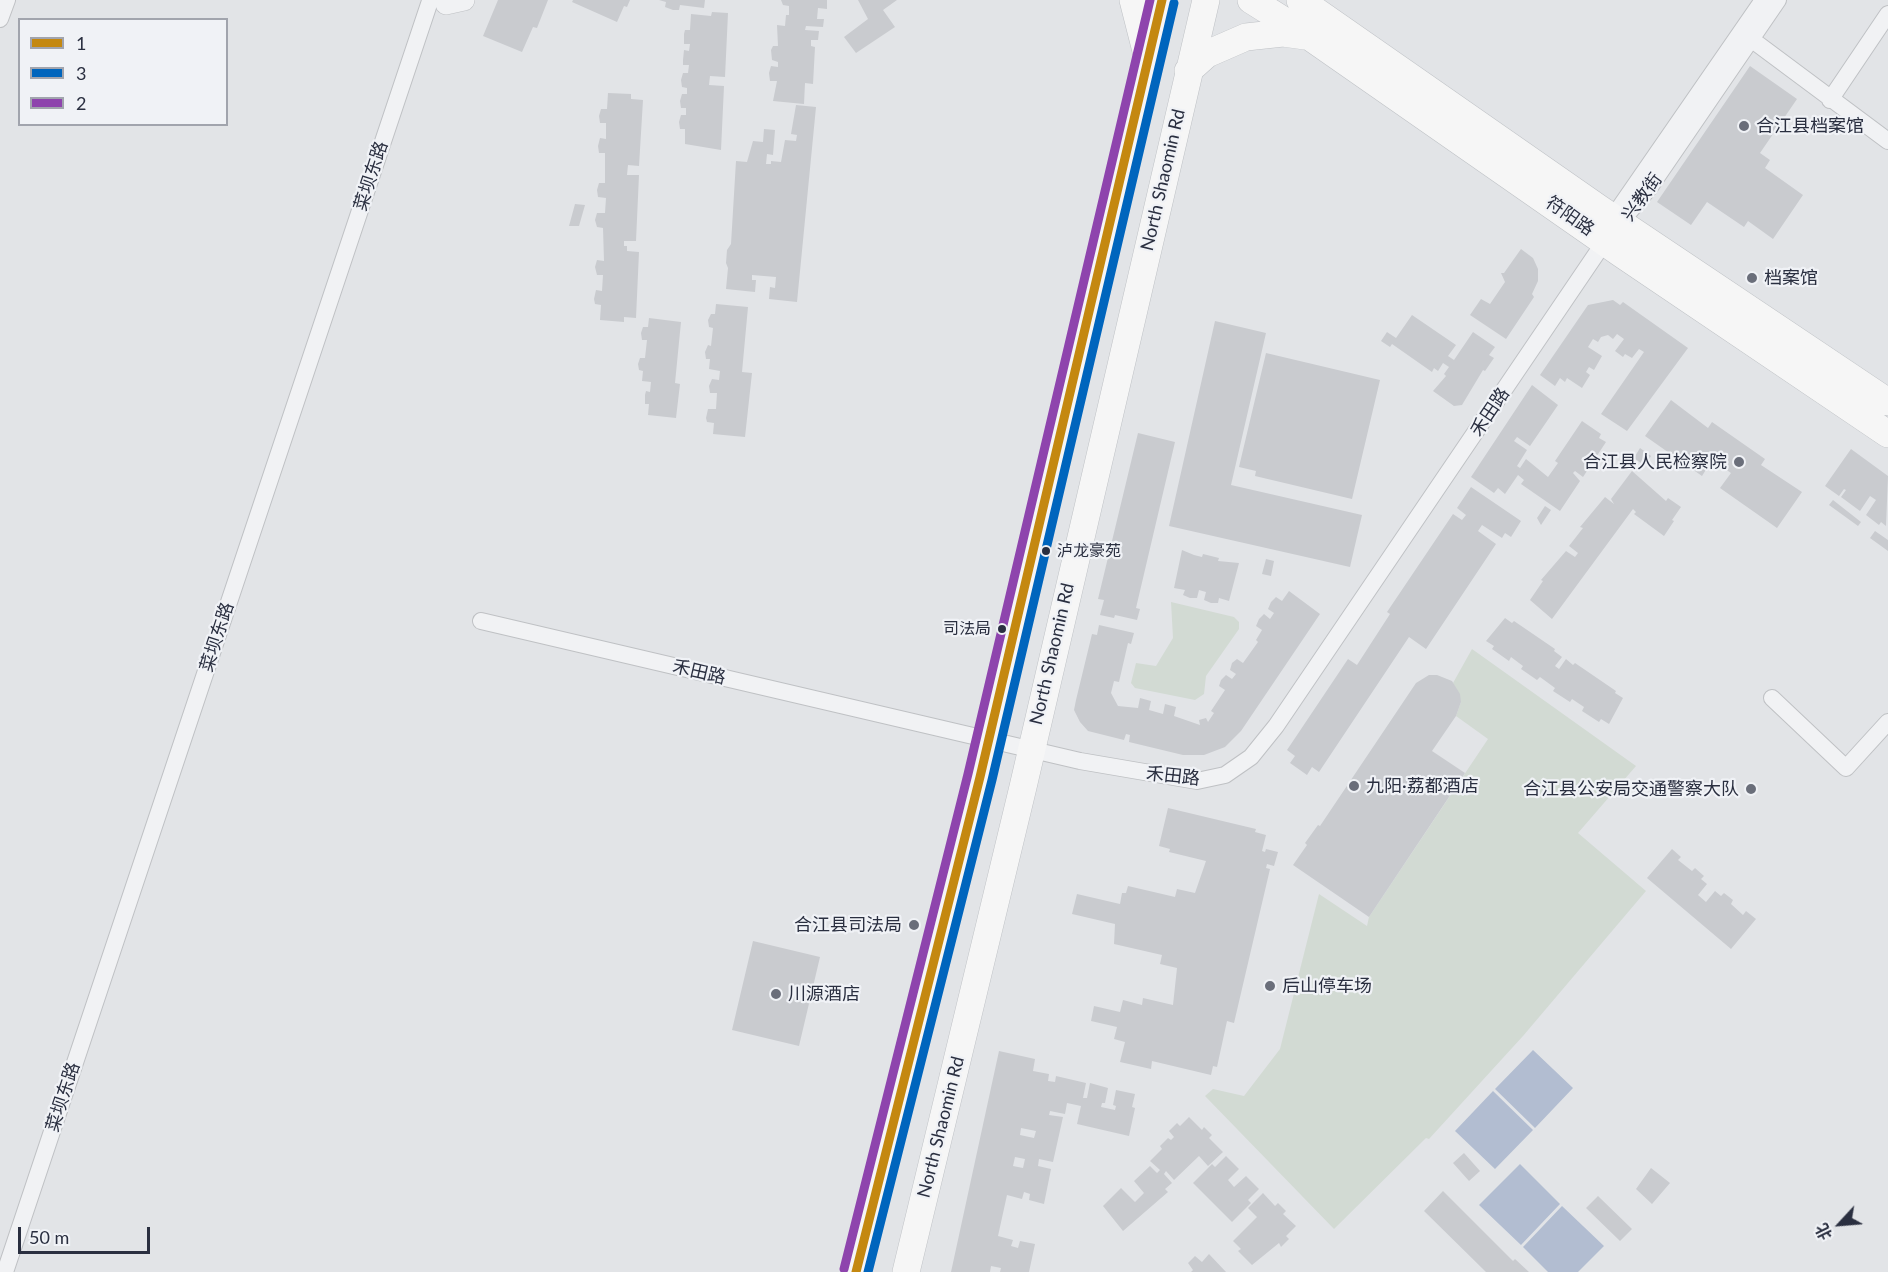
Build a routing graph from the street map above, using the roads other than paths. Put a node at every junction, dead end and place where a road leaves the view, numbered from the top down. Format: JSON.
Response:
{"nodes":[{"id":1,"x":7,"y":0,"type":"edge"},
{"id":2,"x":1133,"y":0,"type":"edge"},
{"id":3,"x":1162,"y":0,"type":"edge"},
{"id":4,"x":1206,"y":0,"type":"edge"},
{"id":5,"x":1251,"y":0,"type":"edge"},
{"id":6,"x":1300,"y":0,"type":"edge"},
{"id":7,"x":1763,"y":0,"type":"edge"},
{"id":8,"x":1778,"y":0,"type":"edge"},
{"id":9,"x":441,"y":1,"type":"edge"},
{"id":10,"x":1888,"y":14,"type":"edge"},
{"id":11,"x":1318,"y":18,"type":"edge"},
{"id":12,"x":0,"y":19,"type":"edge"},
{"id":13,"x":1751,"y":39,"type":"junction"},
{"id":14,"x":1147,"y":55,"type":"junction"},
{"id":15,"x":1188,"y":71,"type":"junction"},
{"id":16,"x":1830,"y":100,"type":"junction"},
{"id":17,"x":1888,"y":141,"type":"edge"},
{"id":18,"x":1115,"y":192,"type":"junction"},
{"id":19,"x":1158,"y":202,"type":"junction"},
{"id":20,"x":1614,"y":227,"type":"junction"},
{"id":21,"x":1888,"y":402,"type":"edge"},
{"id":22,"x":1888,"y":434,"type":"edge"},
{"id":23,"x":481,"y":621,"type":"dead end"},
{"id":24,"x":1772,"y":698,"type":"dead end"},
{"id":25,"x":1888,"y":722,"type":"edge"},
{"id":26,"x":988,"y":741,"type":"junction"},
{"id":27,"x":1030,"y":750,"type":"junction"},
{"id":28,"x":5,"y":1272,"type":"edge"},
{"id":29,"x":856,"y":1272,"type":"edge"},
{"id":30,"x":906,"y":1272,"type":"edge"}],
"edges":[{"from":1,"to":12,"type":"street"},
{"from":2,"to":14,"type":"main road"},
{"from":3,"to":14,"type":"main road"},
{"from":4,"to":15,"type":"main road","name":"North Shaomin Rd"},
{"from":5,"to":11,"type":"main road","name":"符阳路"},
{"from":6,"to":11,"type":"main road","name":"符阳路"},
{"from":7,"to":20,"type":"street","name":"兴教街"},
{"from":8,"to":13,"type":"street","name":"兴教街"},
{"from":9,"to":28,"type":"street","name":"菜坝东路"},
{"from":10,"to":16,"type":"street"},
{"from":11,"to":15,"type":"main road"},
{"from":11,"to":20,"type":"main road","name":"符阳路"},
{"from":13,"to":16,"type":"street"},
{"from":13,"to":20,"type":"street","name":"兴教街"},
{"from":14,"to":18,"type":"main road"},
{"from":15,"to":19,"type":"main road","name":"North Shaomin Rd"},
{"from":16,"to":17,"type":"street"},
{"from":18,"to":19,"type":"main road"},
{"from":18,"to":26,"type":"main road"},
{"from":19,"to":27,"type":"main road","name":"North Shaomin Rd"},
{"from":20,"to":21,"type":"main road","name":"符阳路"},
{"from":20,"to":22,"type":"main road","name":"符阳路"},
{"from":20,"to":27,"type":"street","name":"禾田路"},
{"from":23,"to":26,"type":"street","name":"禾田路"},
{"from":24,"to":25,"type":"street"},
{"from":26,"to":27,"type":"street","name":"禾田路"},
{"from":26,"to":29,"type":"main road"},
{"from":27,"to":30,"type":"main road","name":"North Shaomin Rd"}]}
